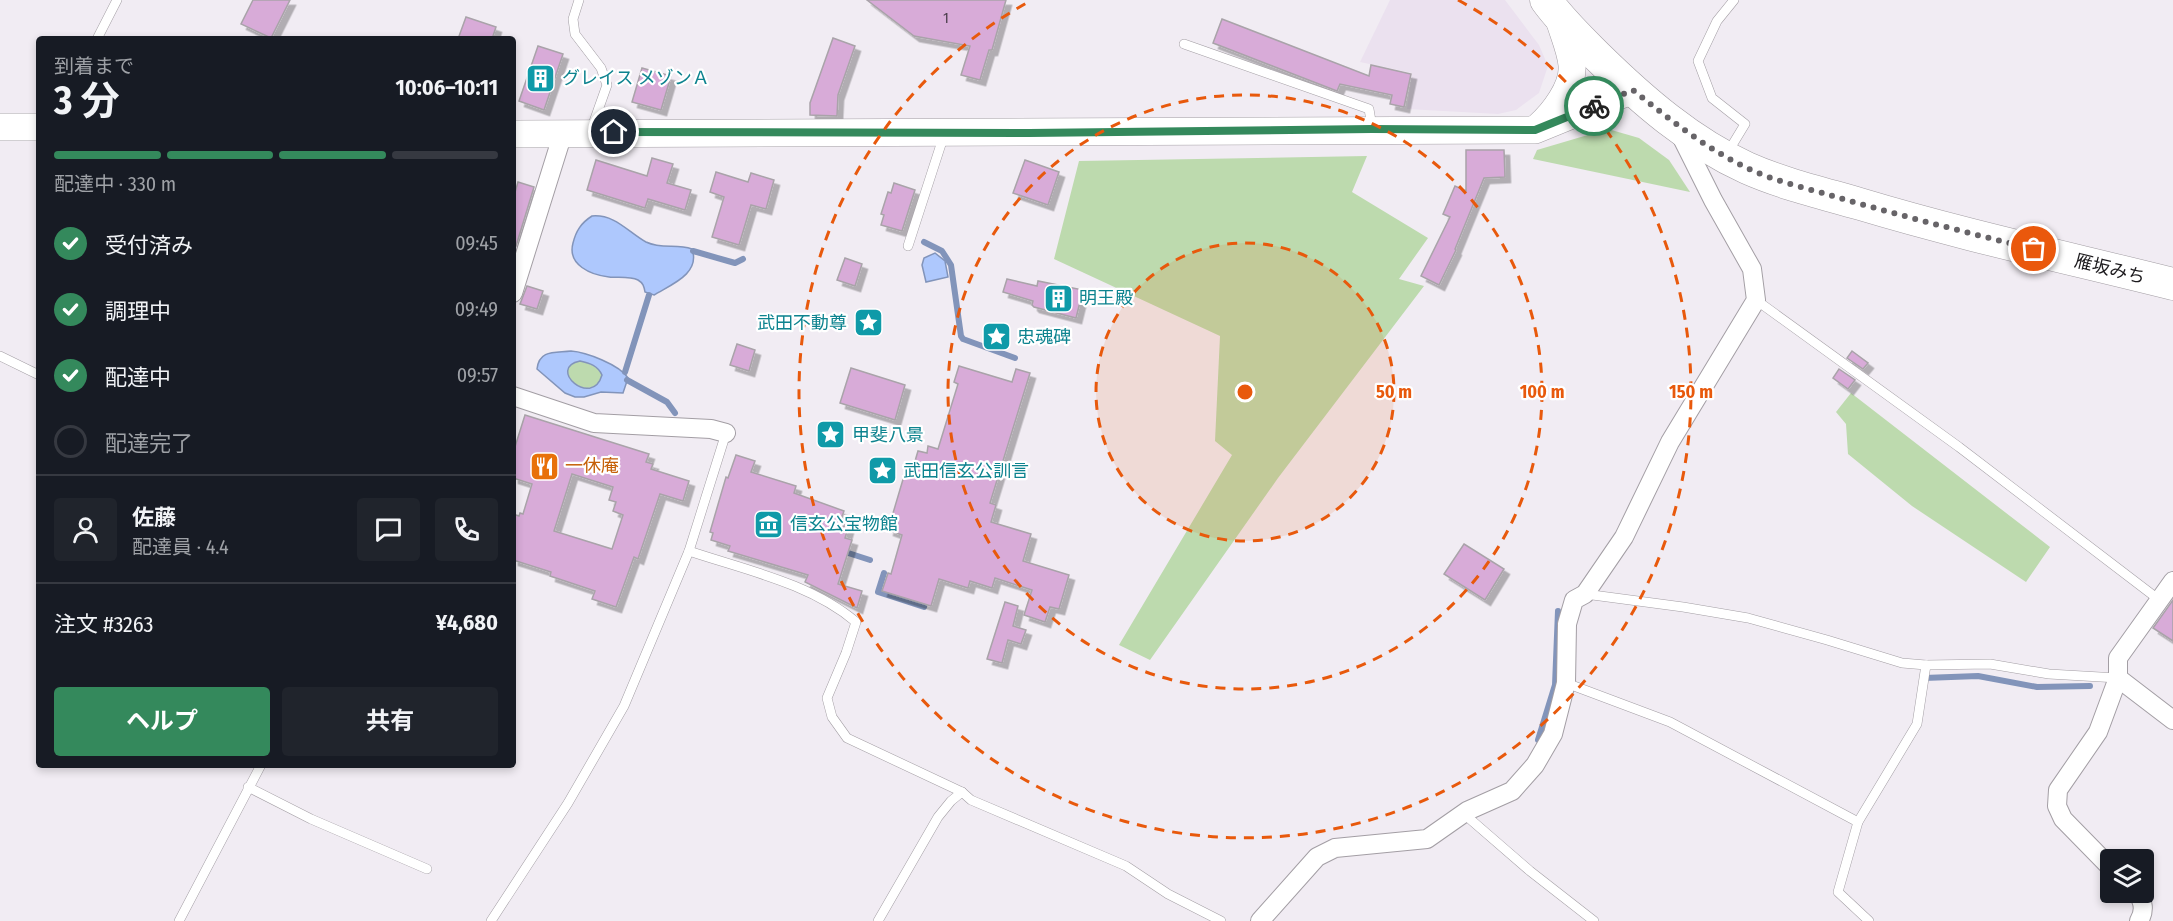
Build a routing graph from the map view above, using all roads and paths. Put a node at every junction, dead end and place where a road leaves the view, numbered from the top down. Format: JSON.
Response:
{"nodes":[{"id":1,"x":117,"y":0,"type":"edge"},
{"id":2,"x":579,"y":0,"type":"edge"},
{"id":3,"x":1734,"y":0,"type":"edge"},
{"id":4,"x":1553,"y":10,"type":"edge"},
{"id":5,"x":99,"y":36,"type":"edge"},
{"id":6,"x":1184,"y":44,"type":"dead end"},
{"id":7,"x":1633,"y":90,"type":"junction"},
{"id":8,"x":1677,"y":125,"type":"junction"},
{"id":9,"x":0,"y":127,"type":"edge"},
{"id":10,"x":36,"y":127,"type":"edge"},
{"id":11,"x":1372,"y":129,"type":"junction"},
{"id":12,"x":1535,"y":130,"type":"junction"},
{"id":13,"x":590,"y":132,"type":"junction"},
{"id":14,"x":562,"y":133,"type":"junction"},
{"id":15,"x":945,"y":133,"type":"junction"},
{"id":16,"x":516,"y":134,"type":"edge"},
{"id":17,"x":1725,"y":156,"type":"junction"},
{"id":18,"x":908,"y":246,"type":"dead end"},
{"id":19,"x":516,"y":283,"type":"edge"},
{"id":20,"x":2173,"y":284,"type":"edge"},
{"id":21,"x":1756,"y":300,"type":"junction"},
{"id":22,"x":0,"y":356,"type":"edge"},
{"id":23,"x":36,"y":374,"type":"edge"},
{"id":24,"x":516,"y":397,"type":"edge"},
{"id":25,"x":726,"y":433,"type":"joint"},
{"id":26,"x":688,"y":551,"type":"junction"},
{"id":27,"x":2173,"y":580,"type":"edge"},
{"id":28,"x":1585,"y":594,"type":"junction"},
{"id":29,"x":2158,"y":599,"type":"junction"},
{"id":30,"x":1926,"y":665,"type":"junction"},
{"id":31,"x":2118,"y":678,"type":"junction"},
{"id":32,"x":1566,"y":683,"type":"junction"},
{"id":33,"x":2173,"y":720,"type":"edge"},
{"id":34,"x":259,"y":768,"type":"edge"},
{"id":35,"x":248,"y":787,"type":"junction"},
{"id":36,"x":962,"y":792,"type":"junction"},
{"id":37,"x":1463,"y":813,"type":"junction"},
{"id":38,"x":1858,"y":822,"type":"junction"},
{"id":39,"x":2100,"y":857,"type":"edge"},
{"id":40,"x":428,"y":869,"type":"dead end"},
{"id":41,"x":2142,"y":903,"type":"edge"},
{"id":42,"x":2141,"y":920,"type":"edge"},
{"id":43,"x":179,"y":921,"type":"edge"},
{"id":44,"x":490,"y":921,"type":"edge"},
{"id":45,"x":878,"y":921,"type":"edge"},
{"id":46,"x":1221,"y":921,"type":"edge"},
{"id":47,"x":1260,"y":921,"type":"edge"},
{"id":48,"x":1594,"y":921,"type":"edge"},
{"id":49,"x":1869,"y":921,"type":"edge"}],
"edges":[{"from":1,"to":5,"type":"lane"},
{"from":2,"to":13,"type":"lane"},
{"from":3,"to":17,"type":"lane"},
{"from":4,"to":7,"type":"highway","name":"雁坂みち"},
{"from":4,"to":12,"type":"main road"},
{"from":6,"to":11,"type":"lane"},
{"from":7,"to":8,"type":"highway","name":"雁坂みち"},
{"from":7,"to":12,"type":"main road"},
{"from":8,"to":17,"type":"highway","name":"雁坂みち"},
{"from":8,"to":21,"type":"street"},
{"from":9,"to":10,"type":"main road"},
{"from":11,"to":12,"type":"main road"},
{"from":11,"to":15,"type":"main road"},
{"from":13,"to":14,"type":"main road"},
{"from":13,"to":15,"type":"main road"},
{"from":14,"to":16,"type":"main road"},
{"from":14,"to":19,"type":"street"},
{"from":15,"to":18,"type":"lane"},
{"from":17,"to":20,"type":"highway","name":"雁坂みち"},
{"from":21,"to":28,"type":"street"},
{"from":21,"to":29,"type":"lane"},
{"from":22,"to":23,"type":"lane"},
{"from":24,"to":25,"type":"street"},
{"from":25,"to":26,"type":"lane"},
{"from":26,"to":36,"type":"lane"},
{"from":26,"to":44,"type":"lane"},
{"from":27,"to":29,"type":"street"},
{"from":28,"to":30,"type":"lane"},
{"from":28,"to":32,"type":"street"},
{"from":29,"to":31,"type":"street"},
{"from":30,"to":31,"type":"lane"},
{"from":30,"to":38,"type":"lane"},
{"from":31,"to":33,"type":"street"},
{"from":31,"to":39,"type":"street"},
{"from":32,"to":37,"type":"street"},
{"from":32,"to":38,"type":"lane"},
{"from":34,"to":35,"type":"lane"},
{"from":35,"to":40,"type":"lane"},
{"from":35,"to":43,"type":"lane"},
{"from":36,"to":45,"type":"lane"},
{"from":36,"to":46,"type":"lane"},
{"from":37,"to":47,"type":"street"},
{"from":37,"to":48,"type":"lane"},
{"from":38,"to":49,"type":"lane"},
{"from":41,"to":42,"type":"street"}]}
